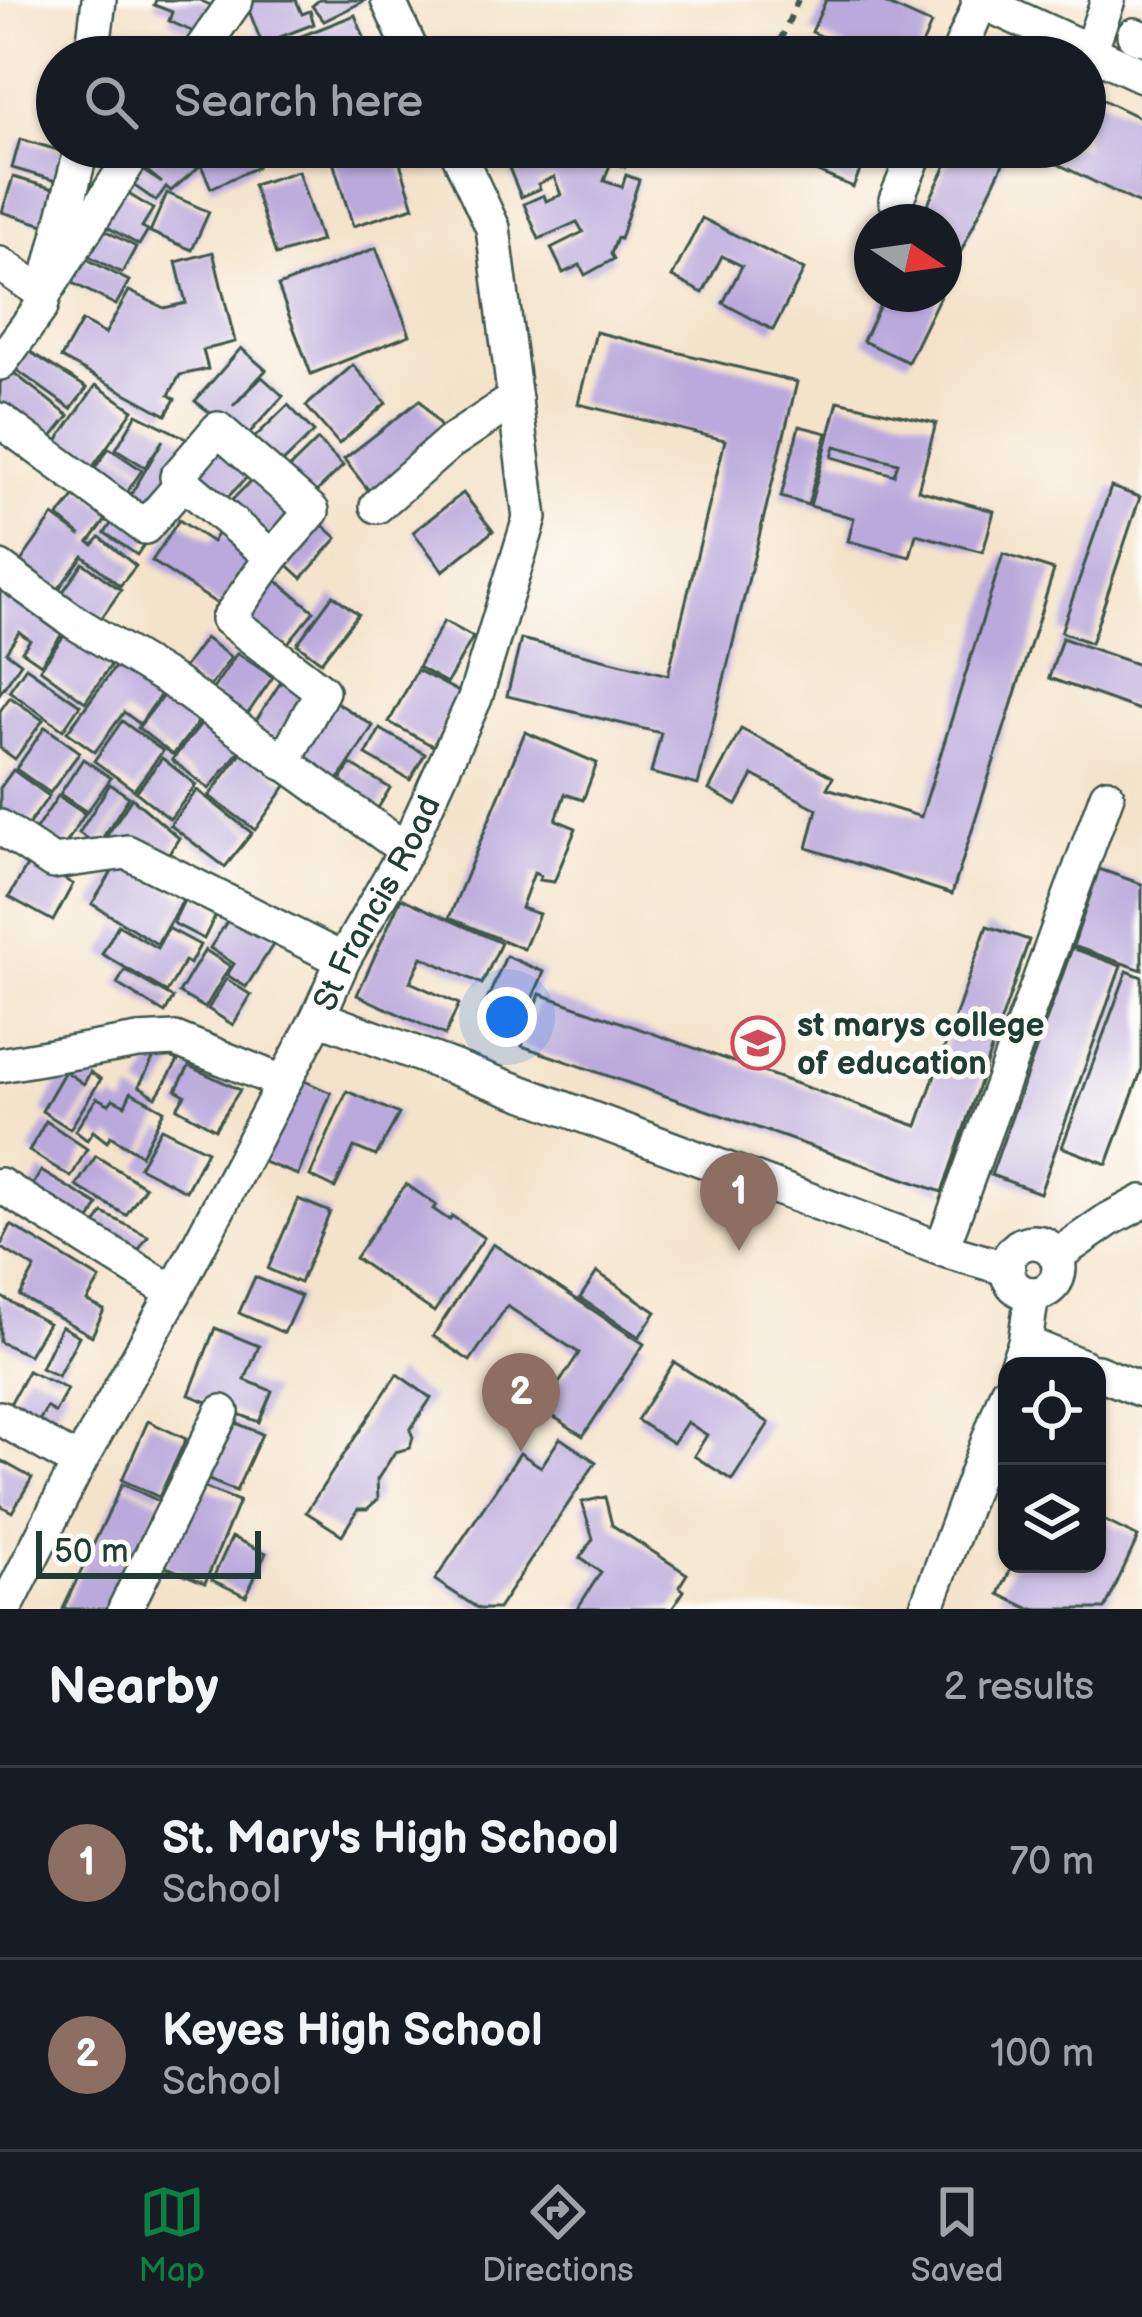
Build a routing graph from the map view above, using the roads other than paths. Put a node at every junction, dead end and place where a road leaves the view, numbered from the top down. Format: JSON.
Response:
{"nodes":[{"id":1,"x":99,"y":0,"type":"edge"},
{"id":2,"x":236,"y":0,"type":"edge"},
{"id":3,"x":388,"y":0,"type":"edge"},
{"id":4,"x":1108,"y":0,"type":"edge"},
{"id":5,"x":980,"y":1,"type":"edge"},
{"id":6,"x":95,"y":36,"type":"edge"},
{"id":7,"x":211,"y":36,"type":"edge"},
{"id":8,"x":404,"y":36,"type":"edge"},
{"id":9,"x":966,"y":36,"type":"edge"},
{"id":10,"x":1057,"y":36,"type":"edge"},
{"id":11,"x":1095,"y":36,"type":"edge"},
{"id":12,"x":1106,"y":58,"type":"edge"},
{"id":13,"x":1142,"y":75,"type":"edge"},
{"id":14,"x":77,"y":168,"type":"edge"},
{"id":15,"x":125,"y":168,"type":"edge"},
{"id":16,"x":465,"y":168,"type":"edge"},
{"id":17,"x":909,"y":168,"type":"edge"},
{"id":18,"x":896,"y":200,"type":"dead end"},
{"id":19,"x":0,"y":265,"type":"edge"},
{"id":20,"x":44,"y":294,"type":"junction"},
{"id":21,"x":0,"y":364,"type":"edge"},
{"id":22,"x":515,"y":399,"type":"junction"},
{"id":23,"x":0,"y":420,"type":"edge"},
{"id":24,"x":184,"y":483,"type":"junction"},
{"id":25,"x":377,"y":506,"type":"dead end"},
{"id":26,"x":272,"y":557,"type":"junction"},
{"id":27,"x":0,"y":568,"type":"edge"},
{"id":28,"x":283,"y":763,"type":"junction"},
{"id":29,"x":1107,"y":795,"type":"dead end"},
{"id":30,"x":0,"y":827,"type":"edge"},
{"id":31,"x":406,"y":850,"type":"junction"},
{"id":32,"x":343,"y":960,"type":"junction"},
{"id":33,"x":318,"y":1017,"type":"junction"},
{"id":34,"x":0,"y":1065,"type":"edge"},
{"id":35,"x":282,"y":1082,"type":"junction"},
{"id":36,"x":0,"y":1185,"type":"edge"},
{"id":37,"x":1142,"y":1202,"type":"edge"},
{"id":38,"x":942,"y":1248,"type":"junction"},
{"id":39,"x":1056,"y":1256,"type":"junction"},
{"id":40,"x":1008,"y":1269,"type":"junction"},
{"id":41,"x":174,"y":1293,"type":"junction"},
{"id":42,"x":1032,"y":1294,"type":"junction"},
{"id":43,"x":1020,"y":1355,"type":"edge"},
{"id":44,"x":1106,"y":1376,"type":"edge"},
{"id":45,"x":1142,"y":1390,"type":"edge"},
{"id":46,"x":222,"y":1412,"type":"dead end"},
{"id":47,"x":998,"y":1414,"type":"edge"},
{"id":48,"x":0,"y":1418,"type":"edge"},
{"id":49,"x":79,"y":1462,"type":"junction"},
{"id":50,"x":8,"y":1590,"type":"edge"},
{"id":51,"x":124,"y":1609,"type":"edge"},
{"id":52,"x":926,"y":1609,"type":"edge"}],
"edges":[{"from":1,"to":6,"type":"street"},
{"from":2,"to":7,"type":"street"},
{"from":3,"to":8,"type":"street"},
{"from":4,"to":11,"type":"street"},
{"from":5,"to":9,"type":"street"},
{"from":5,"to":10,"type":"street"},
{"from":12,"to":13,"type":"street"},
{"from":14,"to":20,"type":"street"},
{"from":15,"to":20,"type":"street"},
{"from":16,"to":22,"type":"street","name":"St Francis Road"},
{"from":17,"to":18,"type":"street"},
{"from":19,"to":20,"type":"street"},
{"from":20,"to":21,"type":"street"},
{"from":22,"to":25,"type":"street"},
{"from":22,"to":31,"type":"street","name":"St Francis Road"},
{"from":23,"to":24,"type":"street"},
{"from":24,"to":26,"type":"street"},
{"from":24,"to":26,"type":"street"},
{"from":26,"to":28,"type":"street"},
{"from":27,"to":28,"type":"street"},
{"from":28,"to":31,"type":"street"},
{"from":29,"to":38,"type":"street"},
{"from":30,"to":32,"type":"street"},
{"from":31,"to":32,"type":"street","name":"St Francis Road"},
{"from":32,"to":33,"type":"street","name":"St Francis Road"},
{"from":33,"to":35,"type":"street","name":"St Francis Road"},
{"from":33,"to":38,"type":"street"},
{"from":34,"to":35,"type":"street"},
{"from":35,"to":41,"type":"street","name":"St Francis Road"},
{"from":36,"to":41,"type":"street"},
{"from":37,"to":39,"type":"street"},
{"from":38,"to":40,"type":"street"},
{"from":39,"to":40,"type":"street"},
{"from":39,"to":42,"type":"street"},
{"from":40,"to":42,"type":"street"},
{"from":41,"to":49,"type":"street","name":"St Francis Road"},
{"from":42,"to":43,"type":"street"},
{"from":44,"to":45,"type":"street"},
{"from":46,"to":51,"type":"street"},
{"from":47,"to":52,"type":"street"},
{"from":48,"to":49,"type":"street"},
{"from":49,"to":50,"type":"street","name":"St Francis Road"}]}
